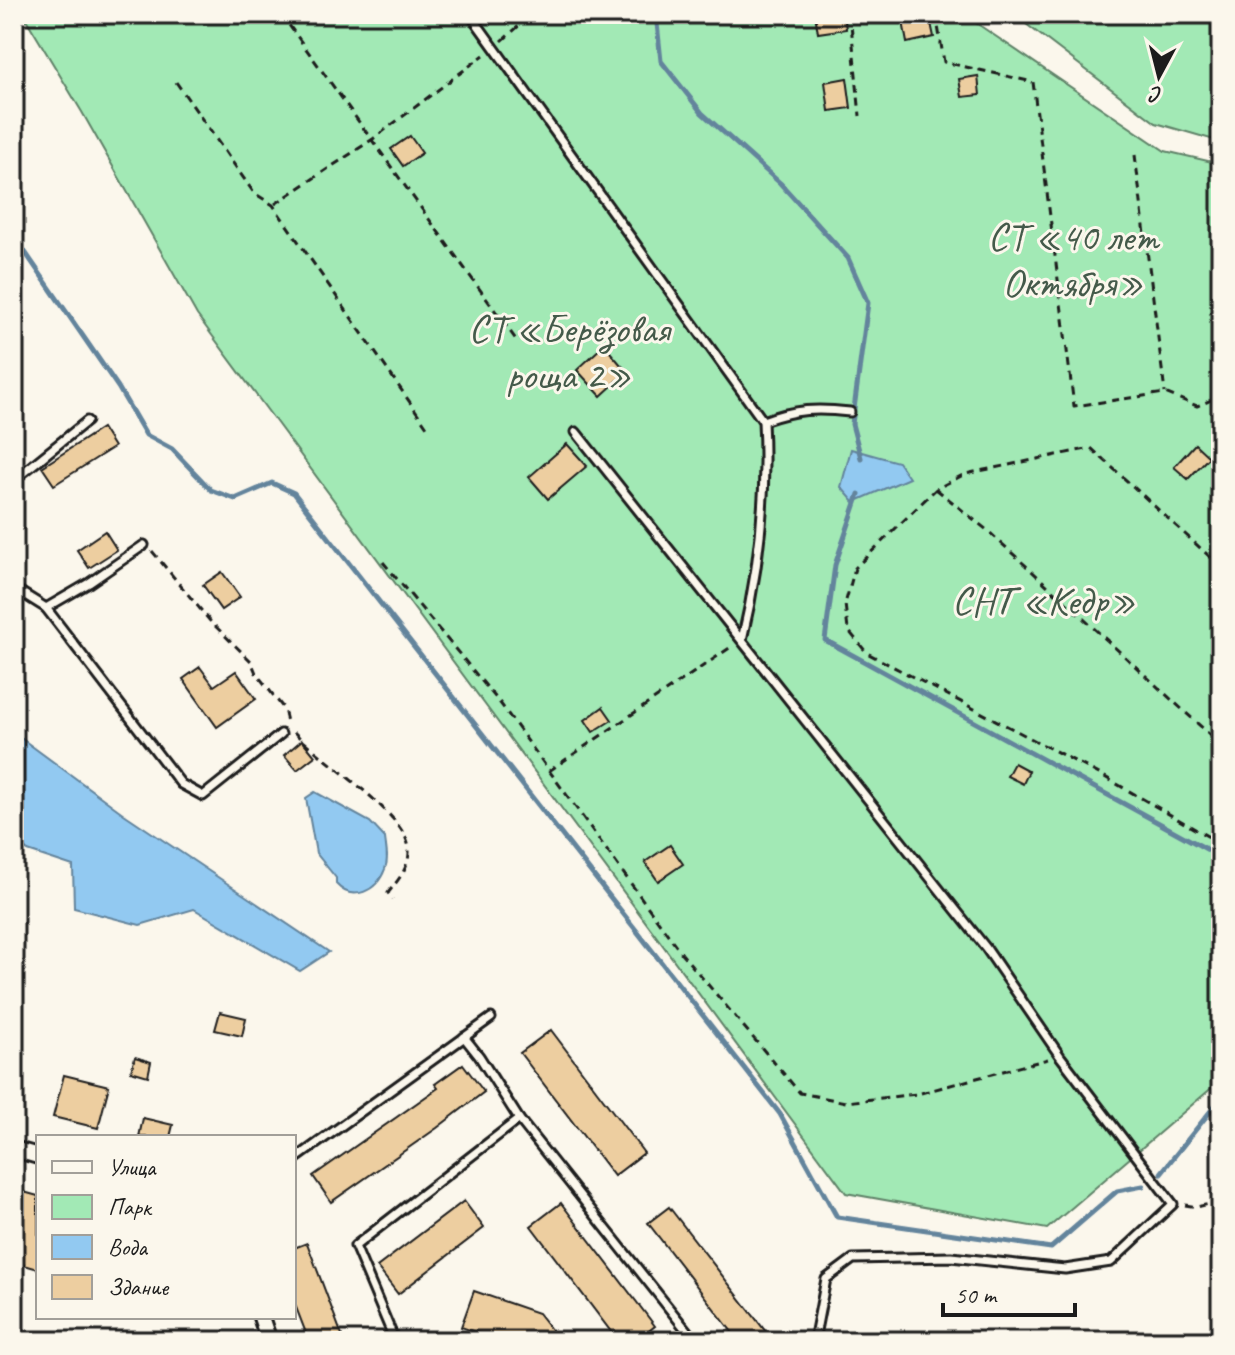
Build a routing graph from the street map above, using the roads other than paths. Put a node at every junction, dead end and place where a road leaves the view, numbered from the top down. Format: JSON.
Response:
{"nodes":[{"id":1,"x":470,"y":14,"type":"edge"},
{"id":2,"x":850,"y":412,"type":"dead end"},
{"id":3,"x":87,"y":421,"type":"dead end"},
{"id":4,"x":763,"y":421,"type":"junction"},
{"id":5,"x":576,"y":432,"type":"dead end"},
{"id":6,"x":14,"y":480,"type":"edge"},
{"id":7,"x":144,"y":545,"type":"road end"},
{"id":8,"x":14,"y":588,"type":"edge"},
{"id":9,"x":46,"y":608,"type":"junction"},
{"id":10,"x":742,"y":640,"type":"junction"},
{"id":11,"x":281,"y":734,"type":"dead end"},
{"id":12,"x":491,"y":1018,"type":"dead end"},
{"id":13,"x":464,"y":1037,"type":"junction"},
{"id":14,"x":519,"y":1119,"type":"junction"},
{"id":15,"x":14,"y":1149,"type":"edge"},
{"id":16,"x":36,"y":1155,"type":"edge"},
{"id":17,"x":296,"y":1159,"type":"edge"},
{"id":18,"x":262,"y":1319,"type":"edge"},
{"id":19,"x":693,"y":1340,"type":"edge"},
{"id":20,"x":269,"y":1341,"type":"edge"},
{"id":21,"x":395,"y":1341,"type":"edge"},
{"id":22,"x":814,"y":1341,"type":"edge"}],
"edges":[{"from":1,"to":4,"type":"lane"},
{"from":2,"to":4,"type":"lane"},
{"from":3,"to":6,"type":"lane"},
{"from":4,"to":10,"type":"lane"},
{"from":5,"to":10,"type":"lane"},
{"from":7,"to":9,"type":"lane"},
{"from":8,"to":9,"type":"lane"},
{"from":9,"to":11,"type":"lane"},
{"from":10,"to":22,"type":"lane"},
{"from":12,"to":13,"type":"lane"},
{"from":13,"to":14,"type":"lane"},
{"from":13,"to":17,"type":"lane"},
{"from":14,"to":19,"type":"lane"},
{"from":14,"to":21,"type":"lane"},
{"from":15,"to":16,"type":"street"},
{"from":18,"to":20,"type":"street"}]}
